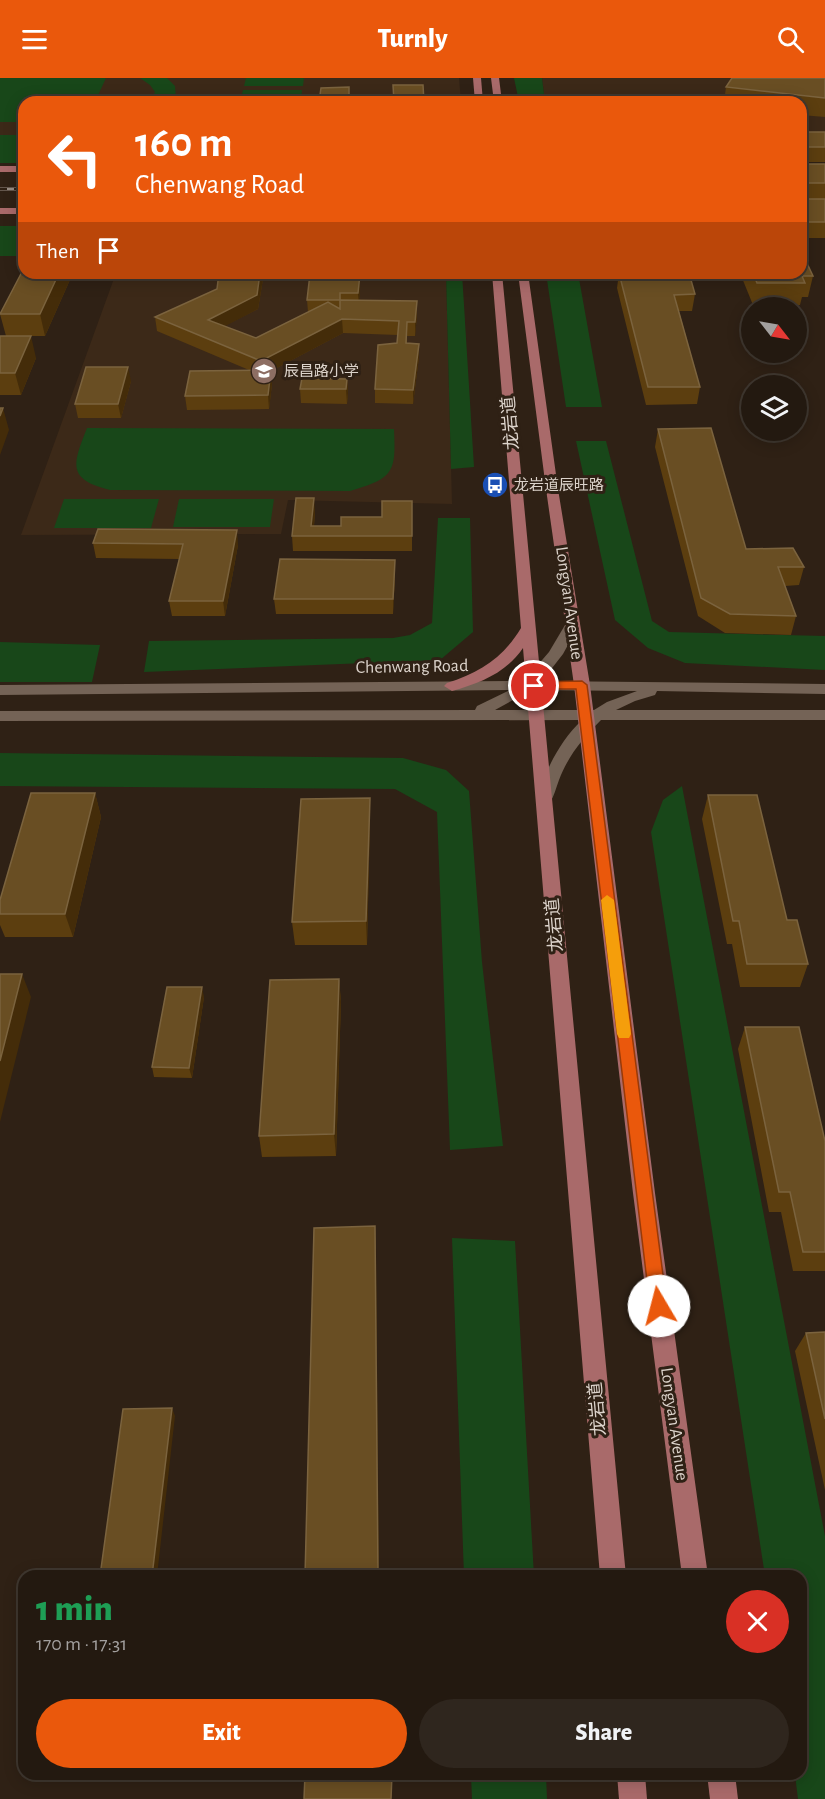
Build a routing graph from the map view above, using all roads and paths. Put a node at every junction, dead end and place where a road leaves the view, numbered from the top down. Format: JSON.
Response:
{"nodes":[{"id":1,"x":477,"y":78,"type":"edge"},
{"id":2,"x":495,"y":78,"type":"edge"},
{"id":3,"x":478,"y":96,"type":"edge"},
{"id":4,"x":497,"y":96,"type":"edge"},
{"id":5,"x":0,"y":169,"type":"edge"},
{"id":6,"x":18,"y":169,"type":"edge"},
{"id":7,"x":0,"y":179,"type":"edge"},
{"id":8,"x":18,"y":179,"type":"edge"},
{"id":9,"x":0,"y":211,"type":"edge"},
{"id":10,"x":18,"y":211,"type":"edge"},
{"id":11,"x":497,"y":279,"type":"edge"},
{"id":12,"x":525,"y":279,"type":"edge"},
{"id":13,"x":573,"y":623,"type":"junction"},
{"id":14,"x":529,"y":627,"type":"junction"},
{"id":15,"x":532,"y":684,"type":"junction"},
{"id":16,"x":582,"y":685,"type":"junction"},
{"id":17,"x":452,"y":686,"type":"junction"},
{"id":18,"x":681,"y":686,"type":"junction"},
{"id":19,"x":825,"y":689,"type":"edge"},
{"id":20,"x":0,"y":690,"type":"edge"},
{"id":21,"x":459,"y":714,"type":"junction"},
{"id":22,"x":536,"y":714,"type":"junction"},
{"id":23,"x":825,"y":714,"type":"edge"},
{"id":24,"x":0,"y":716,"type":"edge"},
{"id":25,"x":588,"y":718,"type":"junction"},
{"id":26,"x":544,"y":799,"type":"junction"},
{"id":27,"x":612,"y":1570,"type":"edge"},
{"id":28,"x":694,"y":1570,"type":"edge"},
{"id":29,"x":631,"y":1780,"type":"edge"},
{"id":30,"x":722,"y":1780,"type":"edge"},
{"id":31,"x":633,"y":1799,"type":"edge"},
{"id":32,"x":724,"y":1799,"type":"edge"}],
"edges":[{"from":1,"to":3,"type":"main road"},
{"from":2,"to":4,"type":"main road"},
{"from":5,"to":6,"type":"main road"},
{"from":7,"to":8,"type":"main road"},
{"from":9,"to":10,"type":"main road"},
{"from":11,"to":14,"type":"main road","name":"龙岩道"},
{"from":12,"to":13,"type":"main road","name":"Longyan Avenue"},
{"from":13,"to":15,"type":"street"},
{"from":13,"to":16,"type":"main road","name":"Longyan Avenue"},
{"from":14,"to":15,"type":"main road","name":"龙岩道"},
{"from":14,"to":17,"type":"main road"},
{"from":15,"to":16,"type":"street","name":"Chenwang Road"},
{"from":15,"to":17,"type":"street","name":"Chenwang Road"},
{"from":15,"to":21,"type":"street"},
{"from":15,"to":22,"type":"main road","name":"龙岩道"},
{"from":16,"to":18,"type":"street","name":"Chenwang Road"},
{"from":16,"to":25,"type":"main road","name":"Longyan Avenue"},
{"from":17,"to":20,"type":"street","name":"Chenwang Road"},
{"from":18,"to":19,"type":"street","name":"Chenwang Road"},
{"from":18,"to":25,"type":"street"},
{"from":21,"to":22,"type":"street"},
{"from":21,"to":24,"type":"street"},
{"from":22,"to":25,"type":"street"},
{"from":22,"to":26,"type":"main road","name":"龙岩道"},
{"from":23,"to":25,"type":"street"},
{"from":25,"to":26,"type":"street"},
{"from":25,"to":28,"type":"main road","name":"Longyan Avenue"},
{"from":26,"to":27,"type":"main road","name":"龙岩道"},
{"from":29,"to":31,"type":"main road"},
{"from":30,"to":32,"type":"main road"}]}
